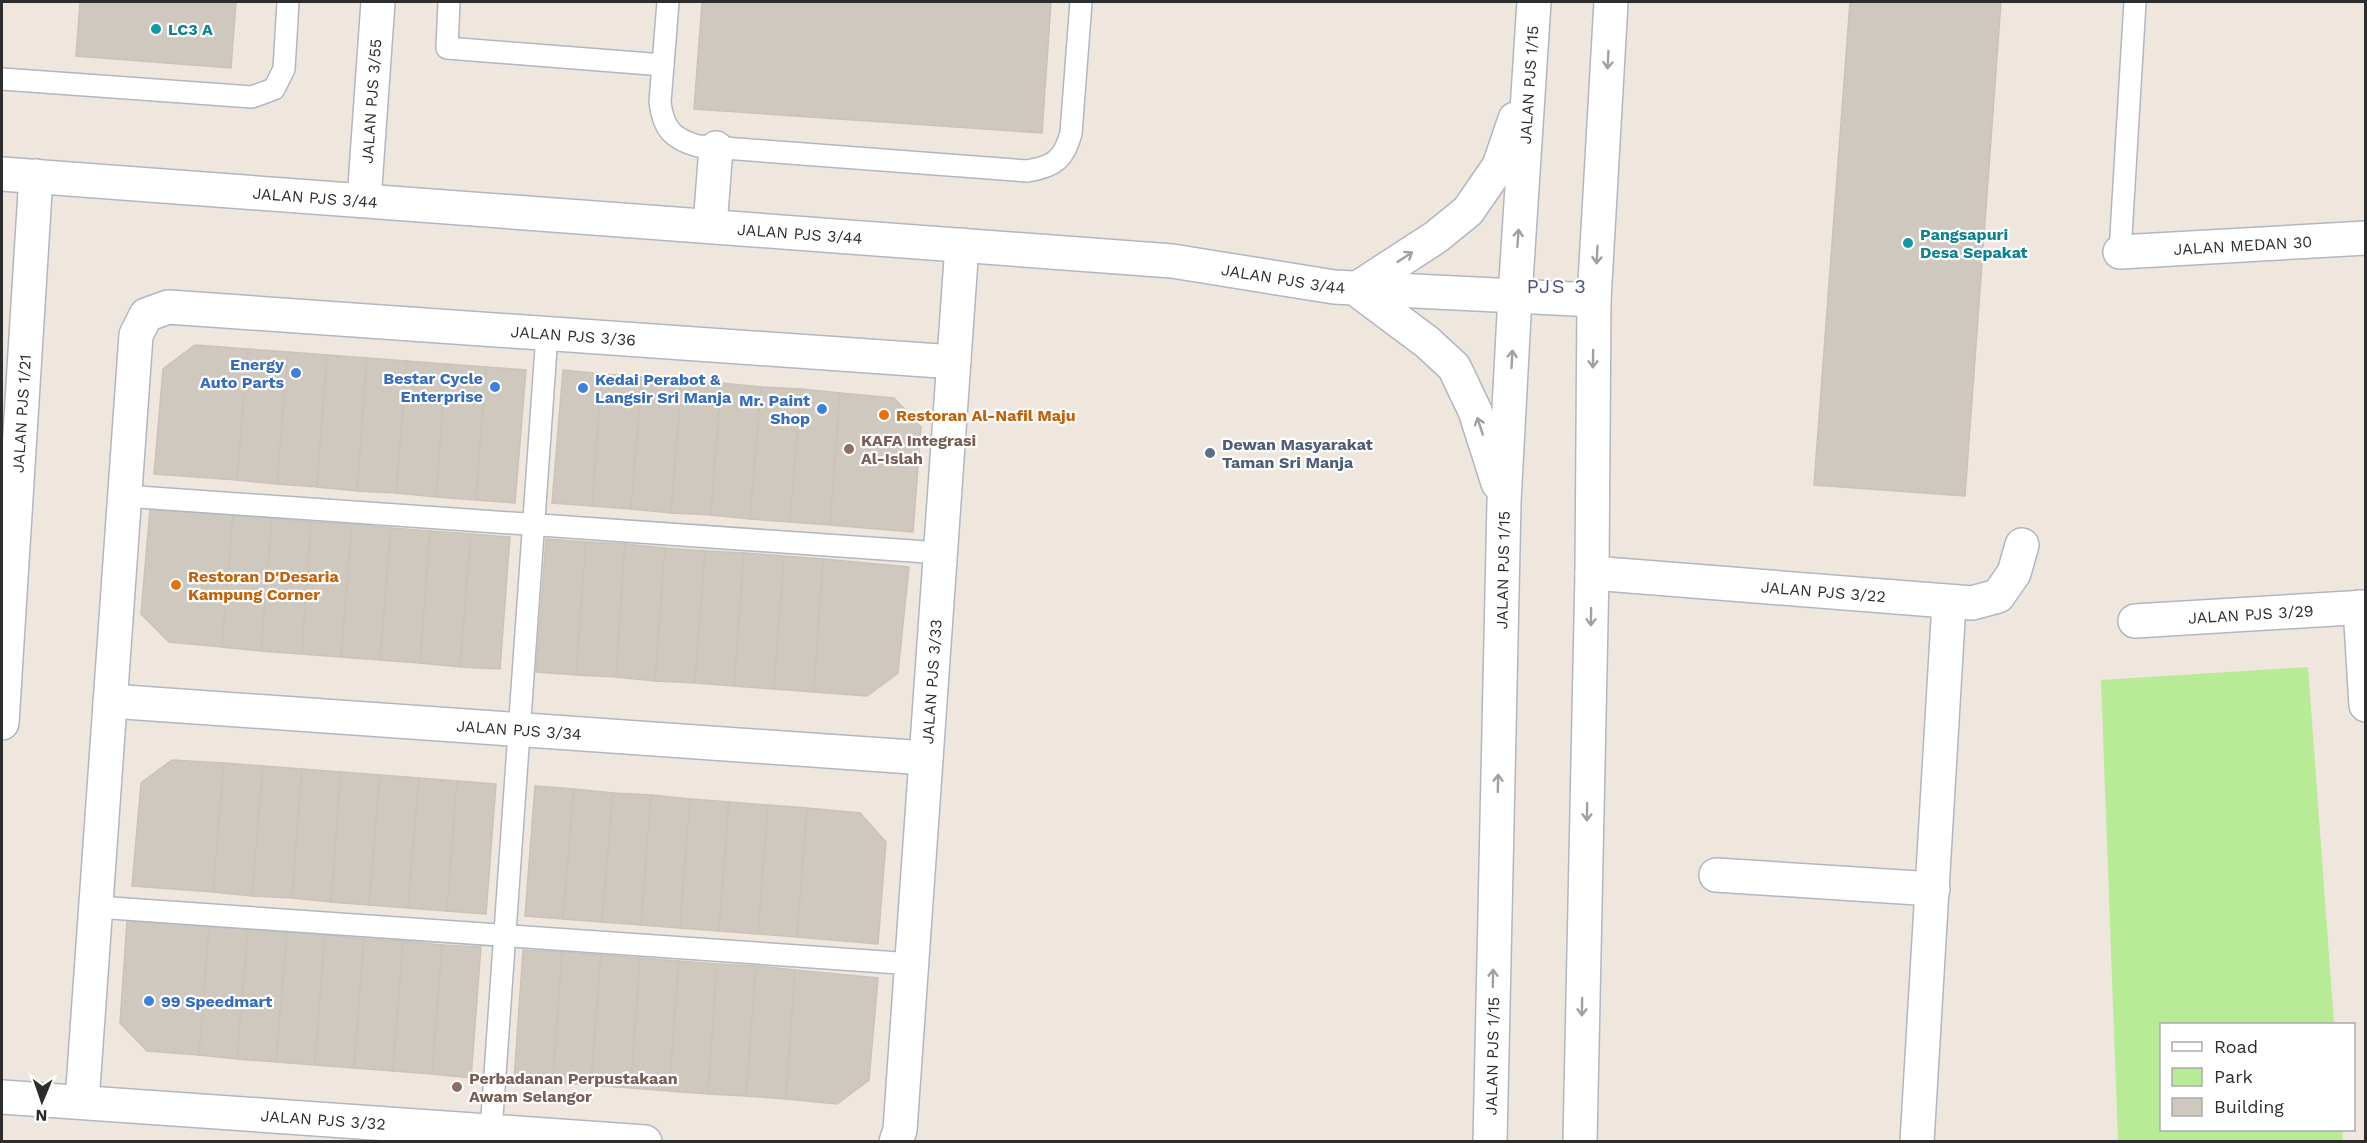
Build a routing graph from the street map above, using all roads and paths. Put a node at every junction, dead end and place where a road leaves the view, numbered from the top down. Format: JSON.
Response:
{"nodes":[{"id":1,"x":288,"y":2,"type":"edge"},
{"id":2,"x":378,"y":2,"type":"edge"},
{"id":3,"x":449,"y":2,"type":"edge"},
{"id":4,"x":668,"y":2,"type":"edge"},
{"id":5,"x":1081,"y":2,"type":"edge"},
{"id":6,"x":1534,"y":2,"type":"edge"},
{"id":7,"x":1611,"y":2,"type":"edge"},
{"id":8,"x":2135,"y":2,"type":"edge"},
{"id":9,"x":663,"y":65,"type":"junction"},
{"id":10,"x":2,"y":79,"type":"edge"},
{"id":11,"x":1528,"y":83,"type":"junction"},
{"id":12,"x":716,"y":148,"type":"junction"},
{"id":13,"x":2,"y":174,"type":"edge"},
{"id":14,"x":36,"y":176,"type":"junction"},
{"id":15,"x":364,"y":200,"type":"junction"},
{"id":16,"x":710,"y":226,"type":"junction"},
{"id":17,"x":2366,"y":238,"type":"edge"},
{"id":18,"x":962,"y":245,"type":"junction"},
{"id":19,"x":2120,"y":252,"type":"joint"},
{"id":20,"x":1356,"y":289,"type":"junction"},
{"id":21,"x":1515,"y":296,"type":"junction"},
{"id":22,"x":1594,"y":300,"type":"junction"},
{"id":23,"x":548,"y":334,"type":"junction"},
{"id":24,"x":954,"y":362,"type":"junction"},
{"id":25,"x":124,"y":495,"type":"junction"},
{"id":26,"x":1504,"y":502,"type":"junction"},
{"id":27,"x":534,"y":524,"type":"junction"},
{"id":28,"x":2022,"y":545,"type":"dead end"},
{"id":29,"x":941,"y":553,"type":"junction"},
{"id":30,"x":1592,"y":573,"type":"junction"},
{"id":31,"x":1949,"y":603,"type":"junction"},
{"id":32,"x":2363,"y":607,"type":"edge"},
{"id":33,"x":2135,"y":621,"type":"dead end"},
{"id":34,"x":110,"y":701,"type":"junction"},
{"id":35,"x":2366,"y":705,"type":"edge"},
{"id":36,"x":2,"y":723,"type":"edge"},
{"id":37,"x":520,"y":730,"type":"junction"},
{"id":38,"x":926,"y":758,"type":"junction"},
{"id":39,"x":1716,"y":875,"type":"dead end"},
{"id":40,"x":1933,"y":889,"type":"junction"},
{"id":41,"x":97,"y":907,"type":"junction"},
{"id":42,"x":507,"y":936,"type":"junction"},
{"id":43,"x":913,"y":964,"type":"junction"},
{"id":44,"x":2,"y":1097,"type":"edge"},
{"id":45,"x":82,"y":1102,"type":"junction"},
{"id":46,"x":898,"y":1130,"type":"edge"},
{"id":47,"x":491,"y":1131,"type":"junction"},
{"id":48,"x":645,"y":1142,"type":"edge"},
{"id":49,"x":1490,"y":1142,"type":"edge"},
{"id":50,"x":1580,"y":1142,"type":"edge"},
{"id":51,"x":1917,"y":1142,"type":"edge"}],
"edges":[{"from":1,"to":10,"type":"lane"},
{"from":2,"to":15,"type":"street","name":"JALAN PJS 3/55"},
{"from":3,"to":9,"type":"lane"},
{"from":4,"to":9,"type":"lane"},
{"from":5,"to":12,"type":"lane"},
{"from":6,"to":11,"type":"street","name":"JALAN PJS 1/15"},
{"from":7,"to":22,"type":"street","one_way":true},
{"from":8,"to":19,"type":"lane"},
{"from":9,"to":12,"type":"lane"},
{"from":20,"to":11,"type":"street","one_way":true},
{"from":21,"to":11,"type":"street","name":"JALAN PJS 1/15","one_way":true},
{"from":12,"to":16,"type":"street"},
{"from":13,"to":14,"type":"street","name":"JALAN PJS 3/44"},
{"from":14,"to":15,"type":"street","name":"JALAN PJS 3/44"},
{"from":14,"to":36,"type":"street","name":"JALAN PJS 1/21"},
{"from":15,"to":16,"type":"street","name":"JALAN PJS 3/44"},
{"from":16,"to":18,"type":"street","name":"JALAN PJS 3/44"},
{"from":17,"to":19,"type":"street","name":"JALAN MEDAN 30"},
{"from":18,"to":20,"type":"street","name":"JALAN PJS 3/44"},
{"from":18,"to":24,"type":"street","name":"JALAN PJS 3/33"},
{"from":20,"to":21,"type":"street","name":"JALAN PJS 3/44"},
{"from":26,"to":20,"type":"street","one_way":true},
{"from":21,"to":22,"type":"street","name":"JALAN PJS 3/44"},
{"from":26,"to":21,"type":"street","name":"JALAN PJS 1/15","one_way":true},
{"from":22,"to":30,"type":"street","one_way":true},
{"from":23,"to":24,"type":"street","name":"JALAN PJS 3/36"},
{"from":23,"to":25,"type":"street","name":"JALAN PJS 3/36"},
{"from":23,"to":27,"type":"lane"},
{"from":24,"to":29,"type":"street","name":"JALAN PJS 3/33"},
{"from":25,"to":27,"type":"lane"},
{"from":25,"to":34,"type":"street","name":"JALAN PJS 3/36"},
{"from":49,"to":26,"type":"street","name":"JALAN PJS 1/15","one_way":true},
{"from":27,"to":29,"type":"lane"},
{"from":27,"to":37,"type":"lane"},
{"from":28,"to":31,"type":"street","name":"JALAN PJS 3/22"},
{"from":29,"to":38,"type":"street","name":"JALAN PJS 3/33"},
{"from":30,"to":31,"type":"street","name":"JALAN PJS 3/22"},
{"from":30,"to":50,"type":"street","one_way":true},
{"from":31,"to":40,"type":"street"},
{"from":32,"to":33,"type":"street","name":"JALAN PJS 3/29"},
{"from":32,"to":35,"type":"street"},
{"from":34,"to":37,"type":"street","name":"JALAN PJS 3/34"},
{"from":34,"to":41,"type":"street","name":"JALAN PJS 3/36"},
{"from":37,"to":38,"type":"street","name":"JALAN PJS 3/34"},
{"from":37,"to":42,"type":"lane"},
{"from":38,"to":43,"type":"street","name":"JALAN PJS 3/33"},
{"from":39,"to":40,"type":"street"},
{"from":40,"to":51,"type":"street"},
{"from":41,"to":42,"type":"lane"},
{"from":41,"to":45,"type":"street","name":"JALAN PJS 3/36"},
{"from":42,"to":43,"type":"lane"},
{"from":42,"to":47,"type":"lane"},
{"from":43,"to":46,"type":"street","name":"JALAN PJS 3/33"},
{"from":44,"to":45,"type":"street","name":"JALAN PJS 3/32"},
{"from":45,"to":47,"type":"street","name":"JALAN PJS 3/32"},
{"from":47,"to":48,"type":"street","name":"JALAN PJS 3/32"}]}
